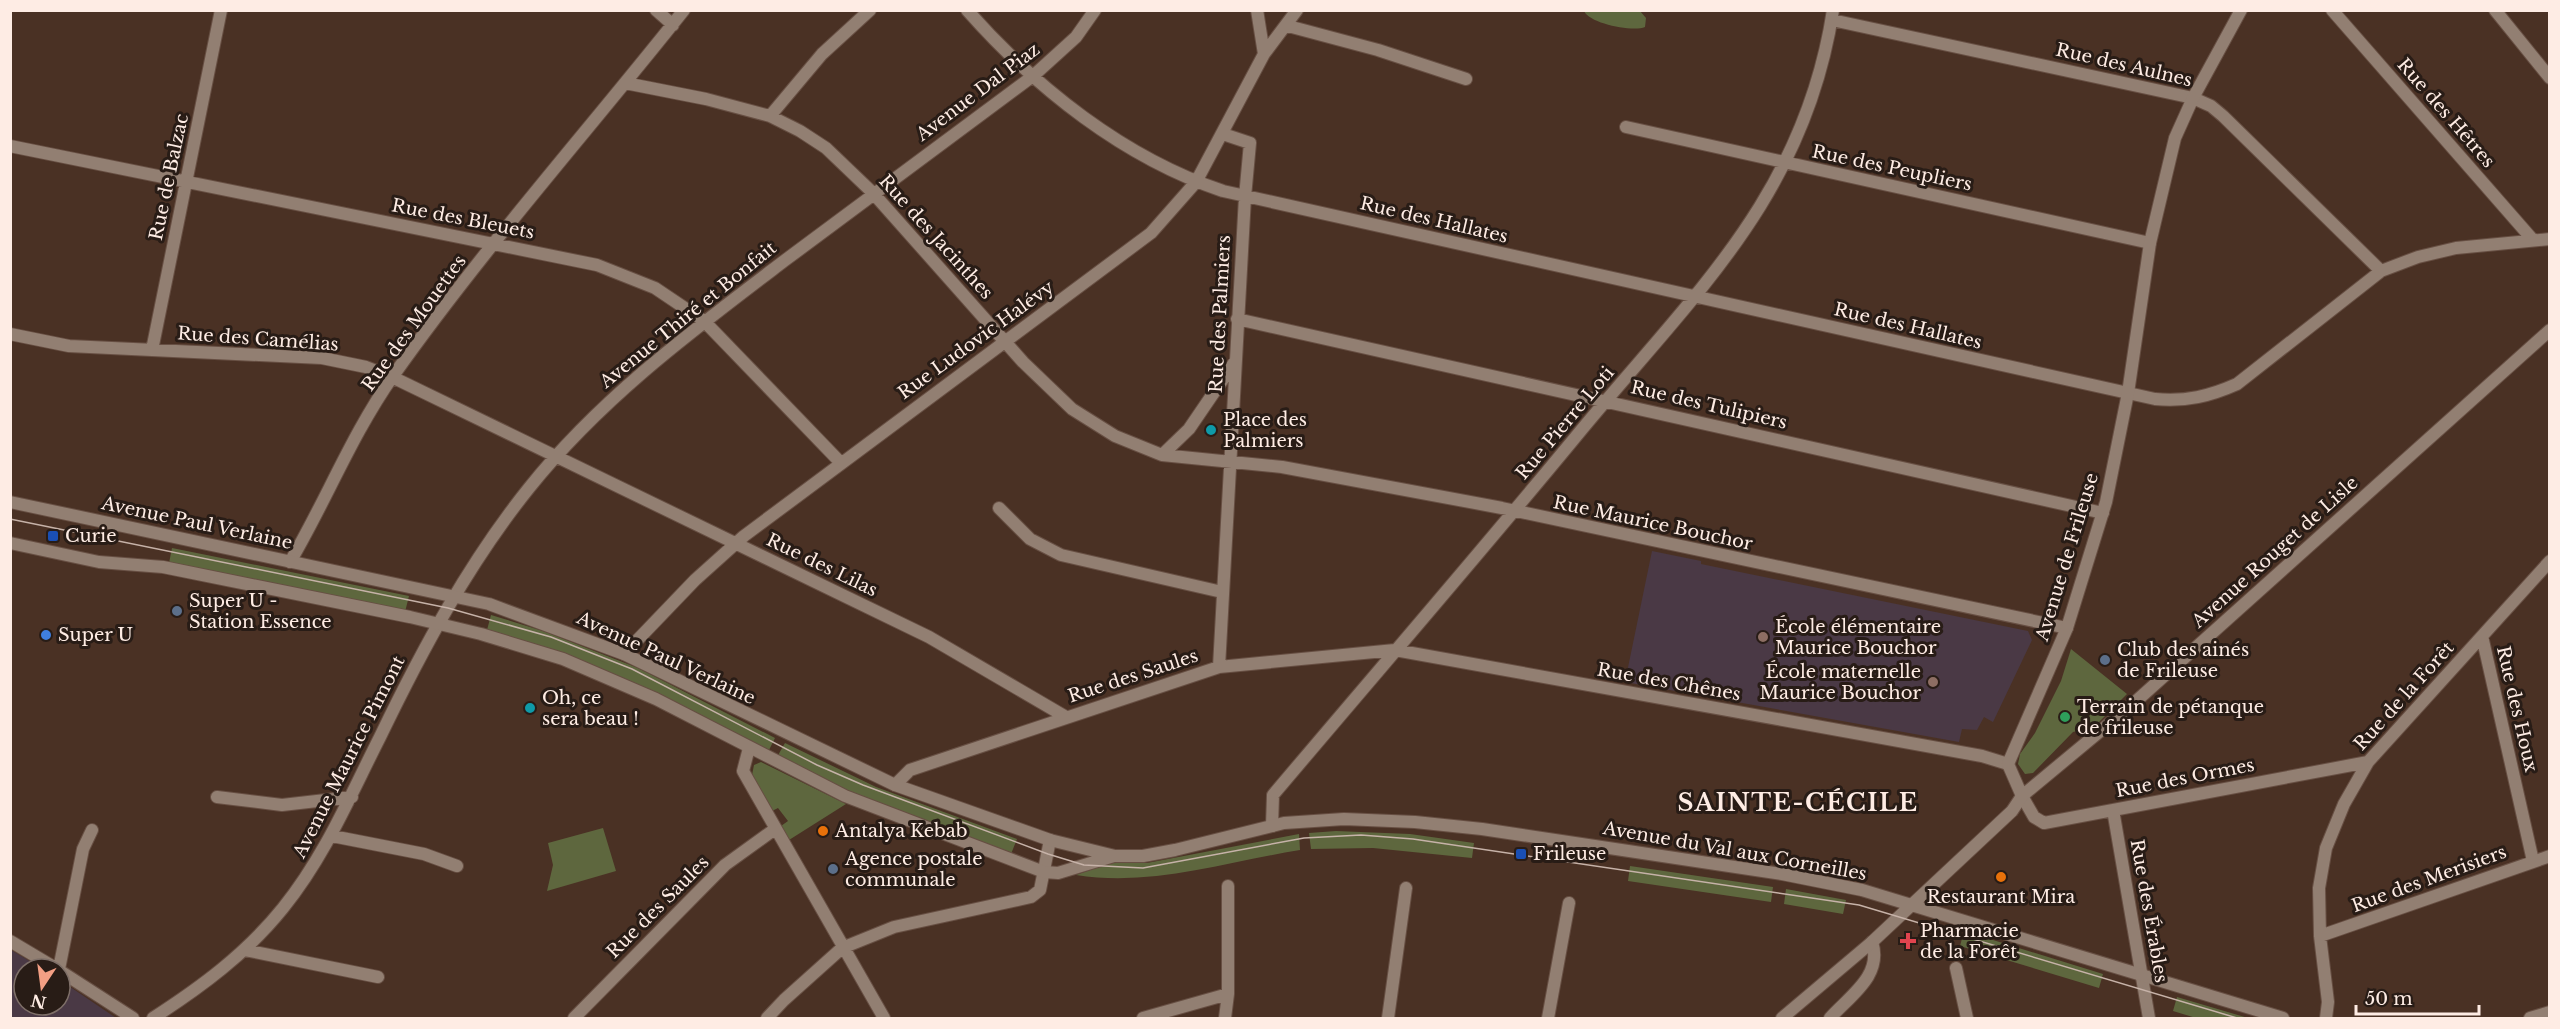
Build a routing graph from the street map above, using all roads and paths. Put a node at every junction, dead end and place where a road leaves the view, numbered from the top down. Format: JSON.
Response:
{"nodes":[{"id":1,"x":221,"y":10,"type":"edge"},
{"id":2,"x":656,"y":10,"type":"edge"},
{"id":3,"x":684,"y":10,"type":"edge"},
{"id":4,"x":870,"y":10,"type":"edge"},
{"id":5,"x":967,"y":10,"type":"edge"},
{"id":6,"x":1095,"y":10,"type":"edge"},
{"id":7,"x":1257,"y":10,"type":"edge"},
{"id":8,"x":1297,"y":10,"type":"edge"},
{"id":9,"x":2241,"y":10,"type":"edge"},
{"id":10,"x":2332,"y":10,"type":"edge"},
{"id":11,"x":2495,"y":10,"type":"edge"},
{"id":12,"x":1833,"y":16,"type":"edge"},
{"id":13,"x":673,"y":25,"type":"junction"},
{"id":14,"x":1288,"y":26,"type":"junction"},
{"id":15,"x":1264,"y":54,"type":"junction"},
{"id":16,"x":1033,"y":76,"type":"junction"},
{"id":17,"x":2550,"y":78,"type":"edge"},
{"id":18,"x":1466,"y":79,"type":"dead end"},
{"id":19,"x":625,"y":83,"type":"junction"},
{"id":20,"x":2193,"y":98,"type":"junction"},
{"id":21,"x":770,"y":116,"type":"junction"},
{"id":22,"x":1626,"y":127,"type":"dead end"},
{"id":23,"x":1223,"y":134,"type":"junction"},
{"id":24,"x":10,"y":146,"type":"edge"},
{"id":25,"x":1786,"y":164,"type":"junction"},
{"id":26,"x":186,"y":182,"type":"junction"},
{"id":27,"x":1196,"y":182,"type":"junction"},
{"id":28,"x":873,"y":194,"type":"junction"},
{"id":29,"x":1245,"y":197,"type":"junction"},
{"id":30,"x":2550,"y":238,"type":"edge"},
{"id":31,"x":2533,"y":240,"type":"junction"},
{"id":32,"x":2150,"y":243,"type":"junction"},
{"id":33,"x":495,"y":244,"type":"junction"},
{"id":34,"x":2381,"y":271,"type":"junction"},
{"id":35,"x":1695,"y":297,"type":"junction"},
{"id":36,"x":1237,"y":319,"type":"junction"},
{"id":37,"x":704,"y":321,"type":"junction"},
{"id":38,"x":2550,"y":330,"type":"edge"},
{"id":39,"x":10,"y":334,"type":"edge"},
{"id":40,"x":1005,"y":342,"type":"junction"},
{"id":41,"x":152,"y":350,"type":"junction"},
{"id":42,"x":1235,"y":362,"type":"junction"},
{"id":43,"x":392,"y":377,"type":"junction"},
{"id":44,"x":2128,"y":393,"type":"junction"},
{"id":45,"x":1606,"y":400,"type":"junction"},
{"id":46,"x":1162,"y":455,"type":"junction"},
{"id":47,"x":556,"y":456,"type":"junction"},
{"id":48,"x":1231,"y":461,"type":"junction"},
{"id":49,"x":840,"y":462,"type":"junction"},
{"id":50,"x":10,"y":502,"type":"edge"},
{"id":51,"x":999,"y":508,"type":"dead end"},
{"id":52,"x":1514,"y":511,"type":"junction"},
{"id":53,"x":2103,"y":513,"type":"junction"},
{"id":54,"x":10,"y":543,"type":"edge"},
{"id":55,"x":735,"y":543,"type":"junction"},
{"id":56,"x":2550,"y":561,"type":"edge"},
{"id":57,"x":290,"y":562,"type":"junction"},
{"id":58,"x":1222,"y":591,"type":"junction"},
{"id":59,"x":456,"y":596,"type":"junction"},
{"id":60,"x":438,"y":624,"type":"junction"},
{"id":61,"x":2067,"y":628,"type":"junction"},
{"id":62,"x":2482,"y":636,"type":"junction"},
{"id":63,"x":1395,"y":650,"type":"junction"},
{"id":64,"x":624,"y":654,"type":"junction"},
{"id":65,"x":1219,"y":667,"type":"junction"},
{"id":66,"x":1066,"y":717,"type":"junction"},
{"id":67,"x":749,"y":748,"type":"junction"},
{"id":68,"x":2368,"y":762,"type":"junction"},
{"id":69,"x":2008,"y":764,"type":"junction"},
{"id":70,"x":895,"y":785,"type":"junction"},
{"id":71,"x":2022,"y":796,"type":"junction"},
{"id":72,"x":217,"y":797,"type":"dead end"},
{"id":73,"x":352,"y":797,"type":"junction"},
{"id":74,"x":2113,"y":810,"type":"junction"},
{"id":75,"x":1272,"y":826,"type":"junction"},
{"id":76,"x":775,"y":829,"type":"junction"},
{"id":77,"x":92,"y":830,"type":"dead end"},
{"id":78,"x":332,"y":836,"type":"junction"},
{"id":79,"x":1050,"y":840,"type":"junction"},
{"id":80,"x":1115,"y":856,"type":"junction"},
{"id":81,"x":2550,"y":856,"type":"edge"},
{"id":82,"x":2533,"y":861,"type":"junction"},
{"id":83,"x":457,"y":866,"type":"dead end"},
{"id":84,"x":1044,"y":872,"type":"junction"},
{"id":85,"x":1228,"y":886,"type":"dead end"},
{"id":86,"x":1406,"y":888,"type":"dead end"},
{"id":87,"x":1569,"y":903,"type":"dead end"},
{"id":88,"x":1911,"y":904,"type":"junction"},
{"id":89,"x":2320,"y":936,"type":"junction"},
{"id":90,"x":10,"y":941,"type":"edge"},
{"id":91,"x":1872,"y":942,"type":"junction"},
{"id":92,"x":843,"y":948,"type":"junction"},
{"id":93,"x":245,"y":950,"type":"junction"},
{"id":94,"x":37,"y":957,"type":"edge"},
{"id":95,"x":62,"y":957,"type":"edge"},
{"id":96,"x":1956,"y":968,"type":"dead end"},
{"id":97,"x":2142,"y":975,"type":"junction"},
{"id":98,"x":378,"y":977,"type":"dead end"},
{"id":99,"x":72,"y":978,"type":"edge"},
{"id":100,"x":1228,"y":994,"type":"junction"},
{"id":101,"x":2550,"y":1012,"type":"edge"},
{"id":102,"x":133,"y":1018,"type":"edge"},
{"id":103,"x":153,"y":1018,"type":"edge"},
{"id":104,"x":574,"y":1018,"type":"edge"},
{"id":105,"x":767,"y":1018,"type":"edge"},
{"id":106,"x":884,"y":1018,"type":"edge"},
{"id":107,"x":1143,"y":1018,"type":"edge"},
{"id":108,"x":1225,"y":1018,"type":"edge"},
{"id":109,"x":1388,"y":1018,"type":"edge"},
{"id":110,"x":1548,"y":1018,"type":"edge"},
{"id":111,"x":1782,"y":1018,"type":"edge"},
{"id":112,"x":1830,"y":1018,"type":"edge"},
{"id":113,"x":1967,"y":1018,"type":"edge"},
{"id":114,"x":2149,"y":1018,"type":"edge"},
{"id":115,"x":2283,"y":1018,"type":"edge"},
{"id":116,"x":2326,"y":1018,"type":"edge"},
{"id":117,"x":2530,"y":1018,"type":"edge"}],
"edges":[{"from":1,"to":26,"type":"street","name":"Rue de Balzac"},
{"from":2,"to":13,"type":"street"},
{"from":3,"to":13,"type":"street","name":"Rue des Mouettes"},
{"from":4,"to":21,"type":"street"},
{"from":5,"to":16,"type":"street","name":"Rue des Hallates"},
{"from":6,"to":16,"type":"street","name":"Avenue Dal Piaz"},
{"from":7,"to":15,"type":"street"},
{"from":8,"to":14,"type":"street","name":"Rue Ludovic Halévy"},
{"from":9,"to":20,"type":"street","name":"Avenue de Frileuse"},
{"from":10,"to":31,"type":"street","name":"Rue des Hêtres"},
{"from":11,"to":17,"type":"street"},
{"from":12,"to":20,"type":"street","name":"Rue des Aulnes"},
{"from":12,"to":25,"type":"street","name":"Rue Pierre Loti"},
{"from":13,"to":19,"type":"street","name":"Rue des Mouettes"},
{"from":14,"to":15,"type":"street","name":"Rue Ludovic Halévy"},
{"from":14,"to":18,"type":"street"},
{"from":15,"to":23,"type":"street","name":"Rue Ludovic Halévy"},
{"from":16,"to":27,"type":"street","name":"Rue des Hallates"},
{"from":16,"to":28,"type":"street","name":"Avenue Dal Piaz"},
{"from":19,"to":21,"type":"street","name":"Rue des Jacinthes"},
{"from":19,"to":33,"type":"street","name":"Rue des Mouettes"},
{"from":20,"to":32,"type":"street","name":"Avenue de Frileuse"},
{"from":20,"to":34,"type":"street","name":"Rue des Aulnes"},
{"from":21,"to":28,"type":"street","name":"Rue des Jacinthes"},
{"from":22,"to":25,"type":"street","name":"Rue des Peupliers"},
{"from":23,"to":27,"type":"street","name":"Rue Ludovic Halévy"},
{"from":23,"to":29,"type":"street","name":"Rue des Palmiers"},
{"from":24,"to":26,"type":"street","name":"Rue des Bleuets"},
{"from":25,"to":32,"type":"street","name":"Rue des Peupliers"},
{"from":25,"to":35,"type":"street","name":"Rue Pierre Loti"},
{"from":26,"to":33,"type":"street","name":"Rue des Bleuets"},
{"from":26,"to":41,"type":"street","name":"Rue de Balzac"},
{"from":27,"to":29,"type":"street","name":"Rue des Hallates"},
{"from":27,"to":40,"type":"street","name":"Rue Ludovic Halévy"},
{"from":28,"to":37,"type":"street","name":"Avenue Thiré et Bonfait"},
{"from":28,"to":40,"type":"street","name":"Rue des Jacinthes"},
{"from":29,"to":35,"type":"street","name":"Rue des Hallates"},
{"from":29,"to":36,"type":"street","name":"Rue des Palmiers"},
{"from":30,"to":31,"type":"street","name":"Rue des Hallates"},
{"from":31,"to":34,"type":"street","name":"Rue des Hallates"},
{"from":32,"to":44,"type":"street","name":"Avenue de Frileuse"},
{"from":33,"to":37,"type":"street","name":"Rue des Bleuets"},
{"from":33,"to":43,"type":"street","name":"Rue des Mouettes"},
{"from":34,"to":44,"type":"street","name":"Rue des Hallates"},
{"from":35,"to":44,"type":"street","name":"Rue des Hallates"},
{"from":35,"to":45,"type":"street","name":"Rue Pierre Loti"},
{"from":36,"to":42,"type":"street","name":"Rue des Palmiers"},
{"from":36,"to":45,"type":"street","name":"Rue des Tulipiers"},
{"from":37,"to":47,"type":"street","name":"Avenue Thiré et Bonfait"},
{"from":37,"to":49,"type":"street","name":"Rue des Bleuets"},
{"from":38,"to":71,"type":"street","name":"Avenue Rouget de Lisle"},
{"from":39,"to":41,"type":"street","name":"Rue des Camélias"},
{"from":40,"to":46,"type":"street","name":"Rue des Jacinthes"},
{"from":40,"to":49,"type":"street","name":"Rue Ludovic Halévy"},
{"from":41,"to":43,"type":"street","name":"Rue des Camélias"},
{"from":42,"to":46,"type":"street"},
{"from":42,"to":48,"type":"street","name":"Rue des Palmiers"},
{"from":43,"to":47,"type":"street","name":"Rue des Camélias"},
{"from":43,"to":57,"type":"street","name":"Rue des Mouettes"},
{"from":44,"to":53,"type":"street","name":"Avenue de Frileuse"},
{"from":45,"to":52,"type":"street","name":"Rue Pierre Loti"},
{"from":45,"to":53,"type":"street","name":"Rue des Tulipiers"},
{"from":46,"to":48,"type":"street","name":"Rue des Jacinthes"},
{"from":47,"to":55,"type":"street","name":"Rue des Lilas"},
{"from":47,"to":59,"type":"street","name":"Avenue Thiré et Bonfait"},
{"from":48,"to":52,"type":"street","name":"Rue Maurice Bouchor"},
{"from":48,"to":58,"type":"street","name":"Rue des Palmiers"},
{"from":49,"to":55,"type":"street","name":"Rue Ludovic Halévy"},
{"from":50,"to":57,"type":"street","name":"Avenue Paul Verlaine"},
{"from":51,"to":58,"type":"street"},
{"from":52,"to":61,"type":"street","name":"Rue Maurice Bouchor"},
{"from":52,"to":63,"type":"street","name":"Rue Pierre Loti"},
{"from":53,"to":61,"type":"street","name":"Avenue de Frileuse"},
{"from":54,"to":60,"type":"street","name":"Avenue Paul Verlaine"},
{"from":55,"to":64,"type":"street","name":"Rue Ludovic Halévy"},
{"from":55,"to":66,"type":"street","name":"Rue des Lilas"},
{"from":56,"to":62,"type":"street","name":"Rue de la Forêt"},
{"from":57,"to":59,"type":"street","name":"Avenue Paul Verlaine"},
{"from":58,"to":65,"type":"street","name":"Rue des Palmiers"},
{"from":59,"to":60,"type":"street","name":"Avenue Maurice Pimont"},
{"from":59,"to":64,"type":"street","name":"Avenue Paul Verlaine"},
{"from":60,"to":67,"type":"street","name":"Avenue Paul Verlaine"},
{"from":60,"to":73,"type":"street","name":"Avenue Maurice Pimont"},
{"from":61,"to":69,"type":"street","name":"Avenue de Frileuse"},
{"from":62,"to":68,"type":"street","name":"Rue de la Forêt"},
{"from":62,"to":82,"type":"street","name":"Rue des Houx"},
{"from":63,"to":65,"type":"street","name":"Rue des Saules"},
{"from":63,"to":69,"type":"street","name":"Rue des Chênes"},
{"from":63,"to":75,"type":"street","name":"Rue Pierre Loti"},
{"from":64,"to":70,"type":"street","name":"Avenue Paul Verlaine"},
{"from":65,"to":66,"type":"street","name":"Rue des Saules"},
{"from":66,"to":70,"type":"street","name":"Rue des Saules"},
{"from":67,"to":76,"type":"street"},
{"from":67,"to":84,"type":"street","name":"Avenue Paul Verlaine"},
{"from":68,"to":74,"type":"street","name":"Rue des Ormes"},
{"from":68,"to":89,"type":"street","name":"Rue de la Forêt"},
{"from":69,"to":71,"type":"street"},
{"from":70,"to":79,"type":"street","name":"Avenue Paul Verlaine"},
{"from":71,"to":74,"type":"street","name":"Rue des Ormes"},
{"from":71,"to":88,"type":"street"},
{"from":72,"to":73,"type":"street"},
{"from":73,"to":78,"type":"street","name":"Avenue Maurice Pimont"},
{"from":74,"to":97,"type":"street","name":"Rue des Érables"},
{"from":75,"to":80,"type":"street","name":"Avenue Paul Verlaine"},
{"from":75,"to":88,"type":"street","name":"Avenue du Val aux Corneilles"},
{"from":76,"to":92,"type":"street"},
{"from":76,"to":104,"type":"street","name":"Rue des Saules"},
{"from":77,"to":95,"type":"street"},
{"from":78,"to":83,"type":"street"},
{"from":78,"to":93,"type":"street","name":"Avenue Maurice Pimont"},
{"from":79,"to":80,"type":"street","name":"Avenue Paul Verlaine"},
{"from":79,"to":84,"type":"street"},
{"from":80,"to":84,"type":"street","name":"Avenue Paul Verlaine"},
{"from":81,"to":82,"type":"street","name":"Rue des Merisiers"},
{"from":82,"to":89,"type":"street","name":"Rue des Merisiers"},
{"from":84,"to":92,"type":"street"},
{"from":85,"to":100,"type":"street"},
{"from":86,"to":109,"type":"street"},
{"from":87,"to":110,"type":"street"},
{"from":88,"to":91,"type":"street"},
{"from":88,"to":97,"type":"street","name":"Avenue du Val aux Corneilles"},
{"from":89,"to":116,"type":"street","name":"Rue de la Forêt"},
{"from":90,"to":94,"type":"street"},
{"from":91,"to":111,"type":"street"},
{"from":91,"to":112,"type":"street"},
{"from":92,"to":105,"type":"street"},
{"from":92,"to":106,"type":"street"},
{"from":93,"to":98,"type":"street"},
{"from":93,"to":103,"type":"street","name":"Avenue Maurice Pimont"},
{"from":96,"to":113,"type":"street"},
{"from":97,"to":114,"type":"street","name":"Rue des Érables"},
{"from":97,"to":115,"type":"street","name":"Avenue du Val aux Corneilles"},
{"from":99,"to":102,"type":"street"},
{"from":100,"to":107,"type":"street"},
{"from":100,"to":108,"type":"street"},
{"from":101,"to":117,"type":"street"}]}
